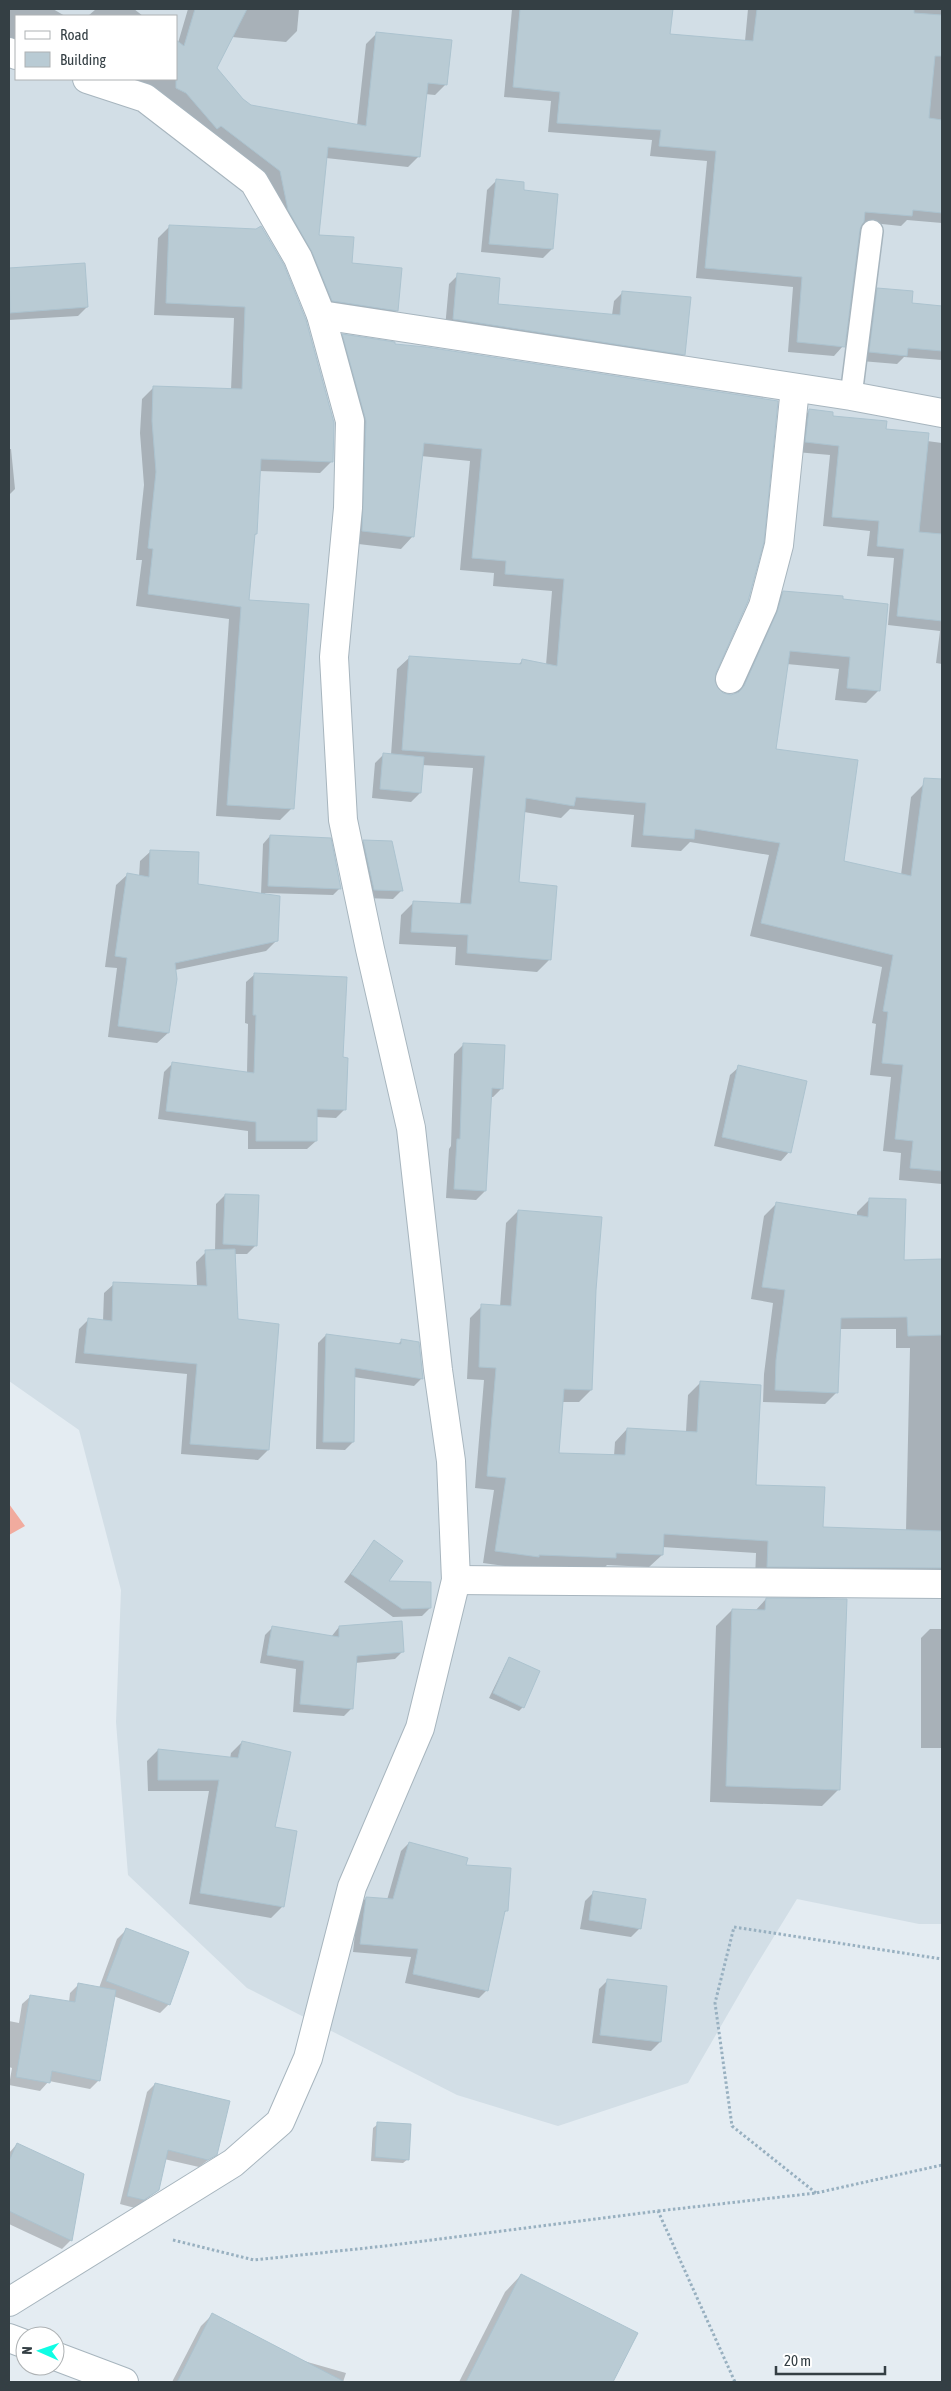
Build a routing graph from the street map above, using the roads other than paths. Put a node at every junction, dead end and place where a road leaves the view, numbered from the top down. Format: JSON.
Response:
{"nodes":[{"id":1,"x":90,"y":80,"type":"edge"},
{"id":2,"x":872,"y":231,"type":"dead end"},
{"id":3,"x":321,"y":315,"type":"junction"},
{"id":4,"x":795,"y":388,"type":"junction"},
{"id":5,"x":851,"y":396,"type":"junction"},
{"id":6,"x":942,"y":413,"type":"edge"},
{"id":7,"x":730,"y":679,"type":"dead end"},
{"id":8,"x":456,"y":1580,"type":"junction"},
{"id":9,"x":942,"y":1584,"type":"edge"},
{"id":10,"x":9,"y":2302,"type":"edge"},
{"id":11,"x":65,"y":2360,"type":"edge"},
{"id":12,"x":124,"y":2382,"type":"edge"}],
"edges":[{"from":1,"to":3,"type":"street"},
{"from":2,"to":5,"type":"lane"},
{"from":3,"to":4,"type":"street"},
{"from":3,"to":8,"type":"street"},
{"from":4,"to":5,"type":"street"},
{"from":4,"to":7,"type":"street"},
{"from":5,"to":6,"type":"street"},
{"from":8,"to":9,"type":"street"},
{"from":8,"to":10,"type":"street"},
{"from":11,"to":12,"type":"street"}]}
